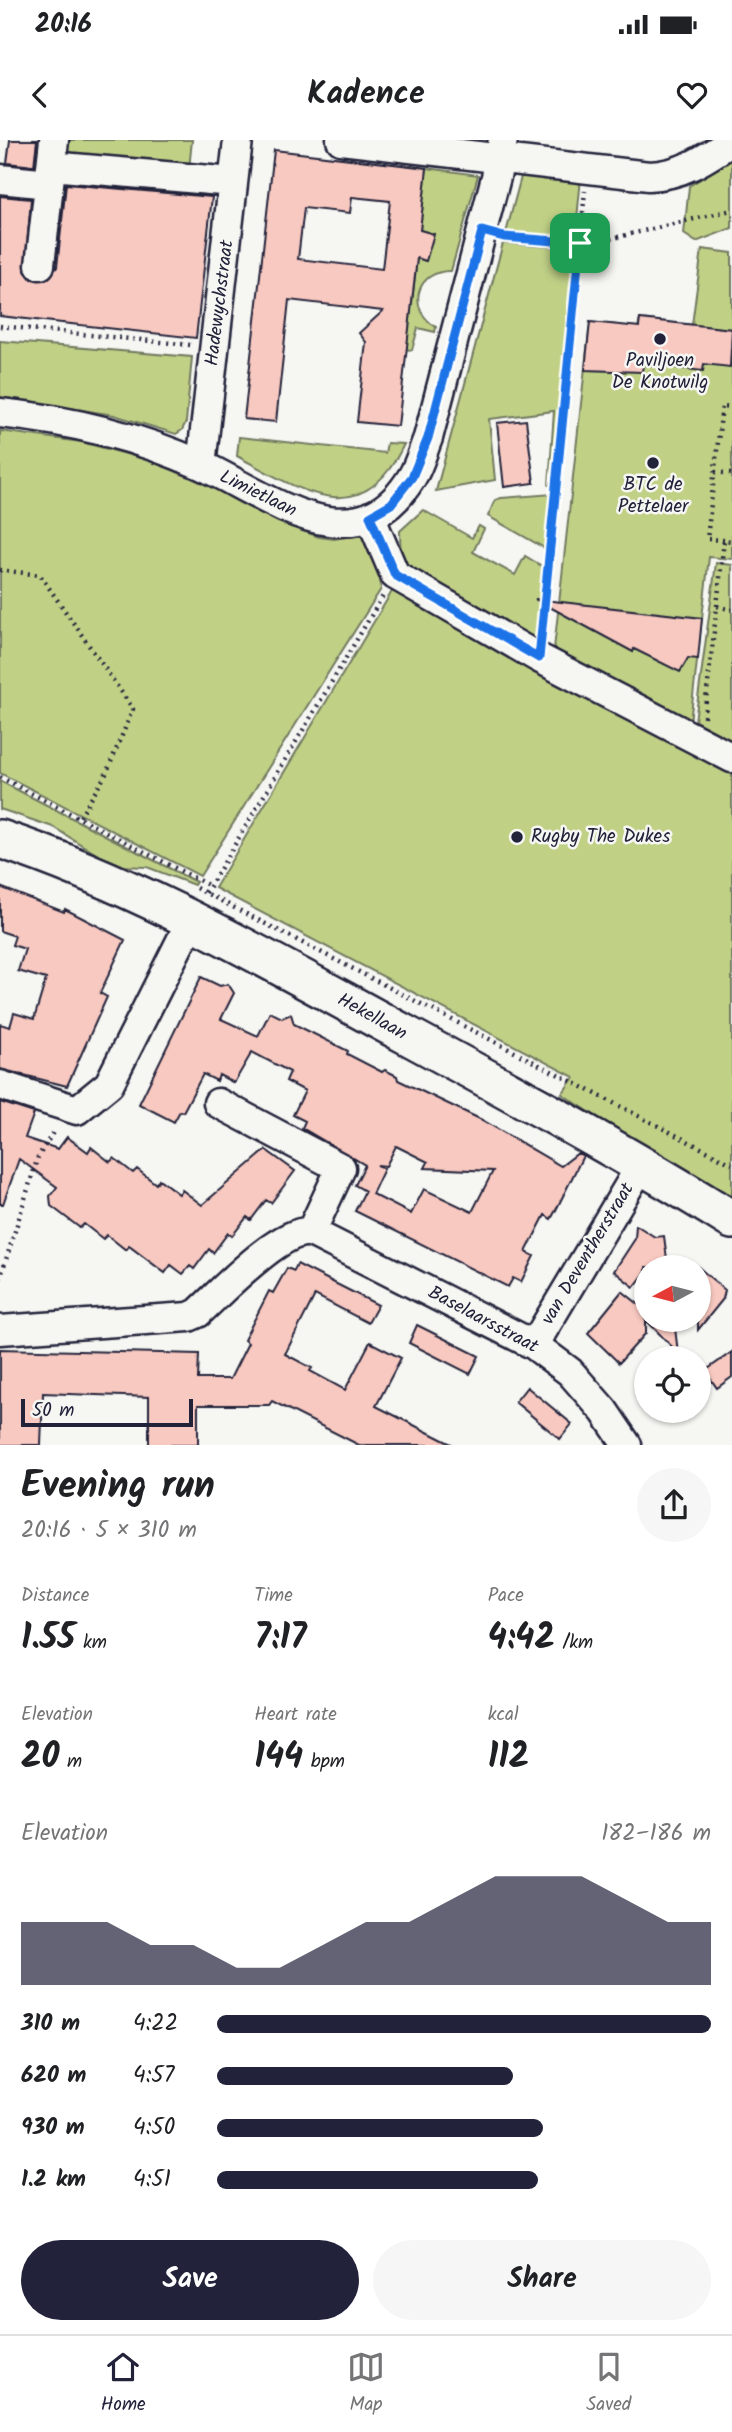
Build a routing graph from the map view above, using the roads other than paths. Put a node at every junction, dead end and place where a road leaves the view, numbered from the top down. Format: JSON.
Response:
{"nodes":[{"id":1,"x":238,"y":140,"type":"edge"},
{"id":2,"x":341,"y":140,"type":"edge"},
{"id":3,"x":502,"y":149,"type":"edge"},
{"id":4,"x":719,"y":149,"type":"edge"},
{"id":5,"x":51,"y":163,"type":"edge"},
{"id":6,"x":0,"y":179,"type":"edge"},
{"id":7,"x":233,"y":182,"type":"junction"},
{"id":8,"x":40,"y":265,"type":"dead end"},
{"id":9,"x":0,"y":413,"type":"edge"},
{"id":10,"x":201,"y":465,"type":"junction"},
{"id":11,"x":370,"y":516,"type":"junction"},
{"id":12,"x":732,"y":758,"type":"edge"},
{"id":13,"x":0,"y":839,"type":"edge"},
{"id":14,"x":203,"y":898,"type":"junction"},
{"id":15,"x":0,"y":1085,"type":"edge"},
{"id":16,"x":218,"y":1103,"type":"dead end"},
{"id":17,"x":642,"y":1164,"type":"junction"},
{"id":18,"x":732,"y":1220,"type":"edge"},
{"id":19,"x":311,"y":1232,"type":"junction"},
{"id":20,"x":0,"y":1330,"type":"edge"},
{"id":21,"x":534,"y":1345,"type":"junction"},
{"id":22,"x":627,"y":1445,"type":"edge"}],
"edges":[{"from":1,"to":7,"type":"street","name":"Hadewychstraat"},
{"from":2,"to":3,"type":"street"},
{"from":3,"to":4,"type":"street"},
{"from":3,"to":11,"type":"street"},
{"from":5,"to":6,"type":"street"},
{"from":5,"to":7,"type":"street"},
{"from":5,"to":8,"type":"street"},
{"from":7,"to":10,"type":"street","name":"Hadewychstraat"},
{"from":9,"to":10,"type":"street","name":"Limietlaan"},
{"from":10,"to":11,"type":"street","name":"Limietlaan"},
{"from":11,"to":12,"type":"street"},
{"from":13,"to":14,"type":"main road","name":"Hekellaan"},
{"from":14,"to":15,"type":"street"},
{"from":14,"to":17,"type":"main road","name":"Hekellaan"},
{"from":16,"to":19,"type":"street"},
{"from":17,"to":18,"type":"main road","name":"Hekellaan"},
{"from":17,"to":21,"type":"street","name":"van Deventherstraat"},
{"from":19,"to":20,"type":"street"},
{"from":19,"to":21,"type":"street","name":"Baselaarsstraat"},
{"from":21,"to":22,"type":"street","name":"Baselaarsstraat"}]}
